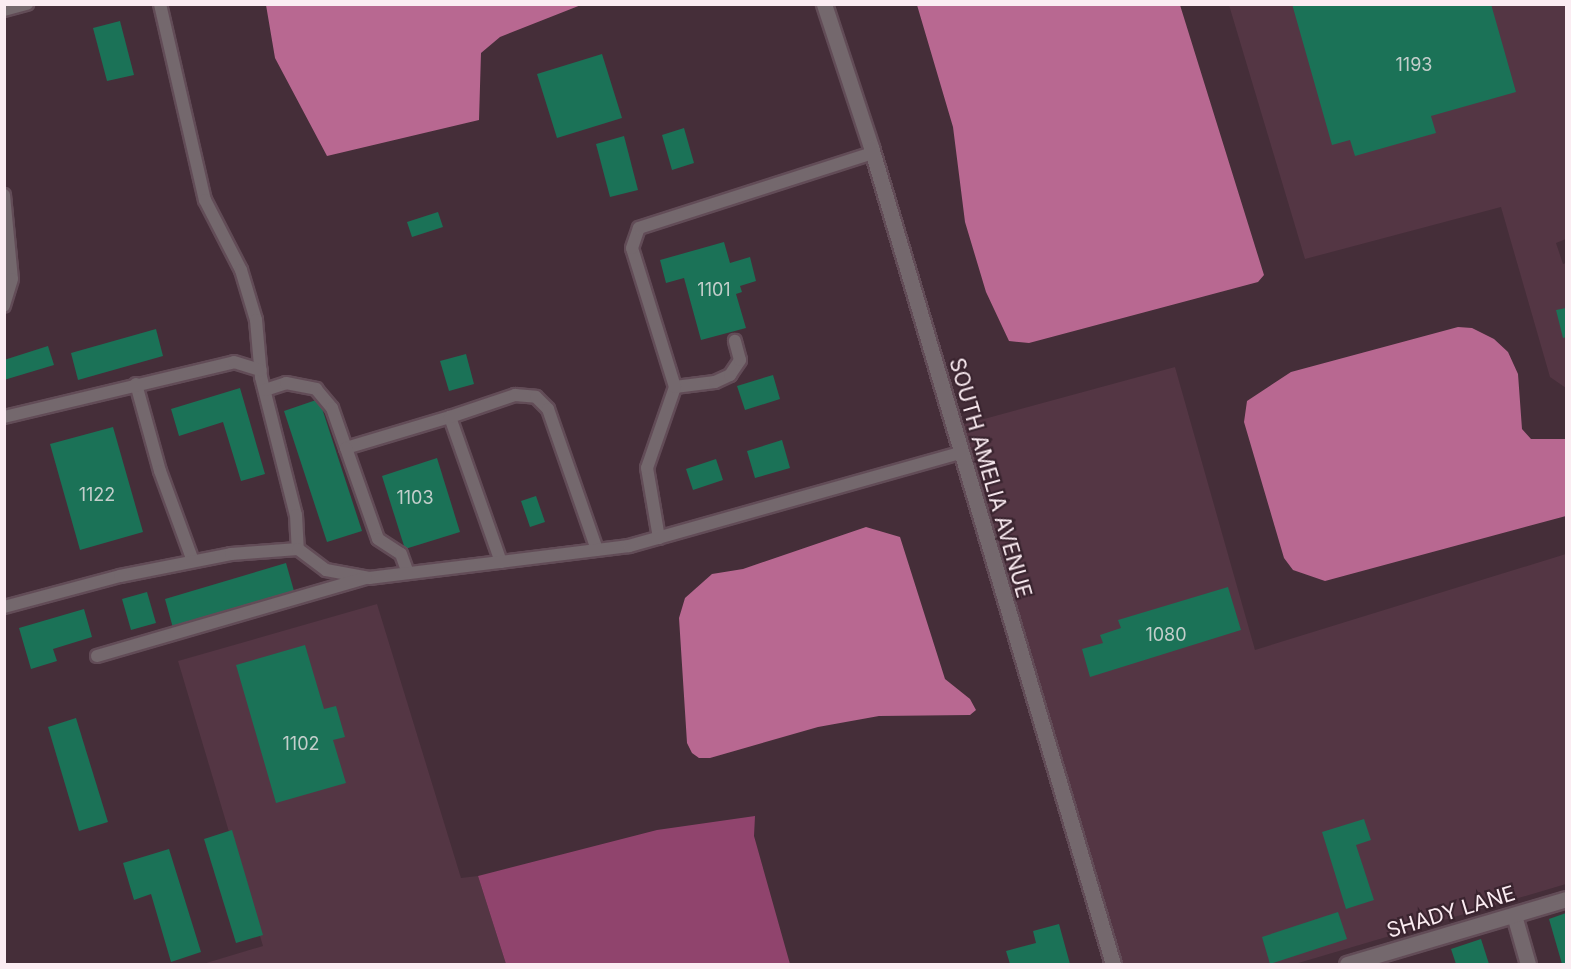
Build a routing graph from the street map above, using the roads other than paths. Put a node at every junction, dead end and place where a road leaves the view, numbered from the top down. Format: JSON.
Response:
{"nodes":[{"id":1,"x":27,"y":4,"type":"edge"},
{"id":2,"x":160,"y":4,"type":"edge"},
{"id":3,"x":824,"y":4,"type":"edge"},
{"id":4,"x":4,"y":10,"type":"edge"},
{"id":5,"x":872,"y":153,"type":"junction"},
{"id":6,"x":4,"y":195,"type":"edge"},
{"id":7,"x":4,"y":306,"type":"edge"},
{"id":8,"x":735,"y":341,"type":"dead end"},
{"id":9,"x":261,"y":370,"type":"junction"},
{"id":10,"x":136,"y":384,"type":"junction"},
{"id":11,"x":675,"y":387,"type":"junction"},
{"id":12,"x":264,"y":390,"type":"junction"},
{"id":13,"x":4,"y":417,"type":"edge"},
{"id":14,"x":450,"y":417,"type":"junction"},
{"id":15,"x":346,"y":448,"type":"junction"},
{"id":16,"x":960,"y":453,"type":"junction"},
{"id":17,"x":659,"y":538,"type":"junction"},
{"id":18,"x":298,"y":549,"type":"junction"},
{"id":19,"x":597,"y":550,"type":"junction"},
{"id":20,"x":193,"y":561,"type":"junction"},
{"id":21,"x":501,"y":562,"type":"junction"},
{"id":22,"x":408,"y":573,"type":"junction"},
{"id":23,"x":369,"y":578,"type":"junction"},
{"id":24,"x":4,"y":607,"type":"edge"},
{"id":25,"x":97,"y":656,"type":"dead end"},
{"id":26,"x":1566,"y":899,"type":"edge"},
{"id":27,"x":1514,"y":915,"type":"junction"},
{"id":28,"x":1113,"y":964,"type":"edge"},
{"id":29,"x":1347,"y":964,"type":"edge"},
{"id":30,"x":1528,"y":964,"type":"edge"}],
"edges":[{"from":1,"to":4,"type":"lane"},
{"from":2,"to":9,"type":"lane"},
{"from":3,"to":5,"type":"street","name":"SOUTH AMELIA AVENUE"},
{"from":5,"to":11,"type":"lane"},
{"from":5,"to":16,"type":"street","name":"SOUTH AMELIA AVENUE"},
{"from":6,"to":7,"type":"lane"},
{"from":8,"to":11,"type":"lane"},
{"from":9,"to":10,"type":"lane"},
{"from":9,"to":12,"type":"lane"},
{"from":10,"to":13,"type":"lane"},
{"from":10,"to":20,"type":"lane"},
{"from":11,"to":17,"type":"lane"},
{"from":12,"to":15,"type":"lane"},
{"from":12,"to":18,"type":"lane"},
{"from":14,"to":15,"type":"lane"},
{"from":14,"to":19,"type":"lane"},
{"from":14,"to":21,"type":"lane"},
{"from":15,"to":22,"type":"lane"},
{"from":16,"to":17,"type":"lane"},
{"from":16,"to":28,"type":"street","name":"SOUTH AMELIA AVENUE"},
{"from":17,"to":19,"type":"lane"},
{"from":18,"to":20,"type":"lane"},
{"from":18,"to":23,"type":"lane"},
{"from":19,"to":21,"type":"lane"},
{"from":20,"to":24,"type":"lane"},
{"from":21,"to":22,"type":"lane"},
{"from":22,"to":23,"type":"lane"},
{"from":23,"to":25,"type":"lane"},
{"from":26,"to":27,"type":"street","name":"SHADY LANE"},
{"from":27,"to":29,"type":"street","name":"SHADY LANE"},
{"from":27,"to":30,"type":"street"}]}
